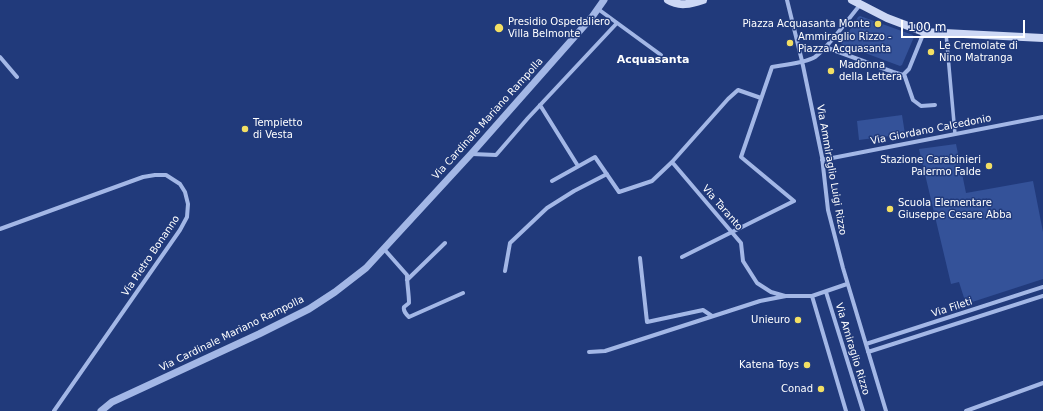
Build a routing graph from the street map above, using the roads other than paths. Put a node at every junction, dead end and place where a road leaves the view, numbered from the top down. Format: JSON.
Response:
{"nodes":[{"id":1,"x":604,"y":0,"type":"edge"},
{"id":2,"x":668,"y":0,"type":"edge"},
{"id":3,"x":703,"y":0,"type":"edge"},
{"id":4,"x":787,"y":0,"type":"edge"},
{"id":5,"x":852,"y":0,"type":"edge"},
{"id":6,"x":860,"y":5,"type":"junction"},
{"id":7,"x":598,"y":9,"type":"junction"},
{"id":8,"x":617,"y":23,"type":"junction"},
{"id":9,"x":924,"y":32,"type":"junction"},
{"id":10,"x":946,"y":33,"type":"junction"},
{"id":11,"x":1043,"y":38,"type":"edge"},
{"id":12,"x":825,"y":47,"type":"junction"},
{"id":13,"x":661,"y":55,"type":"dead end"},
{"id":14,"x":0,"y":57,"type":"edge"},
{"id":15,"x":802,"y":61,"type":"junction"},
{"id":16,"x":904,"y":74,"type":"junction"},
{"id":17,"x":17,"y":77,"type":"dead end"},
{"id":18,"x":761,"y":98,"type":"junction"},
{"id":19,"x":540,"y":105,"type":"junction"},
{"id":20,"x":935,"y":106,"type":"dead end"},
{"id":21,"x":1043,"y":117,"type":"edge"},
{"id":22,"x":955,"y":134,"type":"junction"},
{"id":23,"x":471,"y":154,"type":"junction"},
{"id":24,"x":822,"y":160,"type":"junction"},
{"id":25,"x":672,"y":162,"type":"junction"},
{"id":26,"x":578,"y":166,"type":"junction"},
{"id":27,"x":607,"y":174,"type":"junction"},
{"id":28,"x":552,"y":180,"type":"dead end"},
{"id":29,"x":0,"y":228,"type":"edge"},
{"id":30,"x":732,"y":232,"type":"junction"},
{"id":31,"x":445,"y":243,"type":"dead end"},
{"id":32,"x":384,"y":249,"type":"junction"},
{"id":33,"x":682,"y":256,"type":"dead end"},
{"id":34,"x":640,"y":258,"type":"dead end"},
{"id":35,"x":505,"y":271,"type":"dead end"},
{"id":36,"x":407,"y":280,"type":"junction"},
{"id":37,"x":847,"y":284,"type":"junction"},
{"id":38,"x":1043,"y":288,"type":"edge"},
{"id":39,"x":826,"y":292,"type":"junction"},
{"id":40,"x":463,"y":293,"type":"dead end"},
{"id":41,"x":786,"y":296,"type":"junction"},
{"id":42,"x":812,"y":296,"type":"junction"},
{"id":43,"x":1043,"y":296,"type":"edge"},
{"id":44,"x":712,"y":316,"type":"junction"},
{"id":45,"x":866,"y":344,"type":"junction"},
{"id":46,"x":589,"y":352,"type":"dead end"},
{"id":47,"x":868,"y":352,"type":"junction"},
{"id":48,"x":1043,"y":383,"type":"edge"},
{"id":49,"x":54,"y":411,"type":"edge"},
{"id":50,"x":101,"y":411,"type":"edge"},
{"id":51,"x":846,"y":411,"type":"edge"},
{"id":52,"x":863,"y":411,"type":"edge"},
{"id":53,"x":886,"y":411,"type":"edge"},
{"id":54,"x":966,"y":411,"type":"edge"}],
"edges":[{"from":1,"to":7,"type":"street","name":"Via Cardinale Mariano Rampolla"},
{"from":2,"to":3,"type":"main road"},
{"from":4,"to":15,"type":"street","name":"Via Ammiraglio Luigi Rizzo"},
{"from":5,"to":6,"type":"main road"},
{"from":6,"to":9,"type":"main road"},
{"from":6,"to":12,"type":"street"},
{"from":7,"to":8,"type":"street"},
{"from":7,"to":23,"type":"street","name":"Via Cardinale Mariano Rampolla"},
{"from":8,"to":13,"type":"street"},
{"from":8,"to":19,"type":"street"},
{"from":9,"to":10,"type":"main road"},
{"from":9,"to":16,"type":"street"},
{"from":10,"to":11,"type":"main road"},
{"from":10,"to":22,"type":"street"},
{"from":12,"to":15,"type":"street"},
{"from":12,"to":16,"type":"street"},
{"from":14,"to":17,"type":"street"},
{"from":15,"to":18,"type":"street"},
{"from":15,"to":24,"type":"street","name":"Via Ammiraglio Luigi Rizzo"},
{"from":16,"to":20,"type":"street"},
{"from":18,"to":25,"type":"street"},
{"from":18,"to":30,"type":"street"},
{"from":19,"to":23,"type":"street"},
{"from":19,"to":26,"type":"street"},
{"from":21,"to":22,"type":"street","name":"Via Giordano Calcedonio"},
{"from":22,"to":24,"type":"street","name":"Via Giordano Calcedonio"},
{"from":23,"to":32,"type":"street","name":"Via Cardinale Mariano Rampolla"},
{"from":24,"to":37,"type":"street","name":"Via Ammiraglio Luigi Rizzo"},
{"from":25,"to":27,"type":"street"},
{"from":25,"to":30,"type":"street","name":"Via Taranto"},
{"from":26,"to":27,"type":"street"},
{"from":26,"to":28,"type":"street"},
{"from":27,"to":35,"type":"street"},
{"from":29,"to":49,"type":"street","name":"Via Pietro Bonanno"},
{"from":30,"to":33,"type":"street"},
{"from":30,"to":41,"type":"street","name":"Via Taranto"},
{"from":31,"to":36,"type":"street"},
{"from":32,"to":36,"type":"street"},
{"from":32,"to":50,"type":"street","name":"Via Cardinale Mariano Rampolla"},
{"from":34,"to":44,"type":"street"},
{"from":36,"to":40,"type":"street"},
{"from":37,"to":39,"type":"street"},
{"from":37,"to":45,"type":"street","name":"Via Ammiraglio Luigi Rizzo"},
{"from":38,"to":45,"type":"street","name":"Via Fileti"},
{"from":39,"to":42,"type":"street"},
{"from":39,"to":52,"type":"street","name":"Via Amiraglio Rizzo"},
{"from":41,"to":42,"type":"street"},
{"from":41,"to":44,"type":"street"},
{"from":42,"to":51,"type":"street"},
{"from":43,"to":47,"type":"street","name":"Via Fileti"},
{"from":44,"to":46,"type":"street"},
{"from":45,"to":47,"type":"street","name":"Via Ammiraglio Luigi Rizzo"},
{"from":47,"to":53,"type":"street","name":"Via Ammiraglio Luigi Rizzo"},
{"from":48,"to":54,"type":"street"}]}
